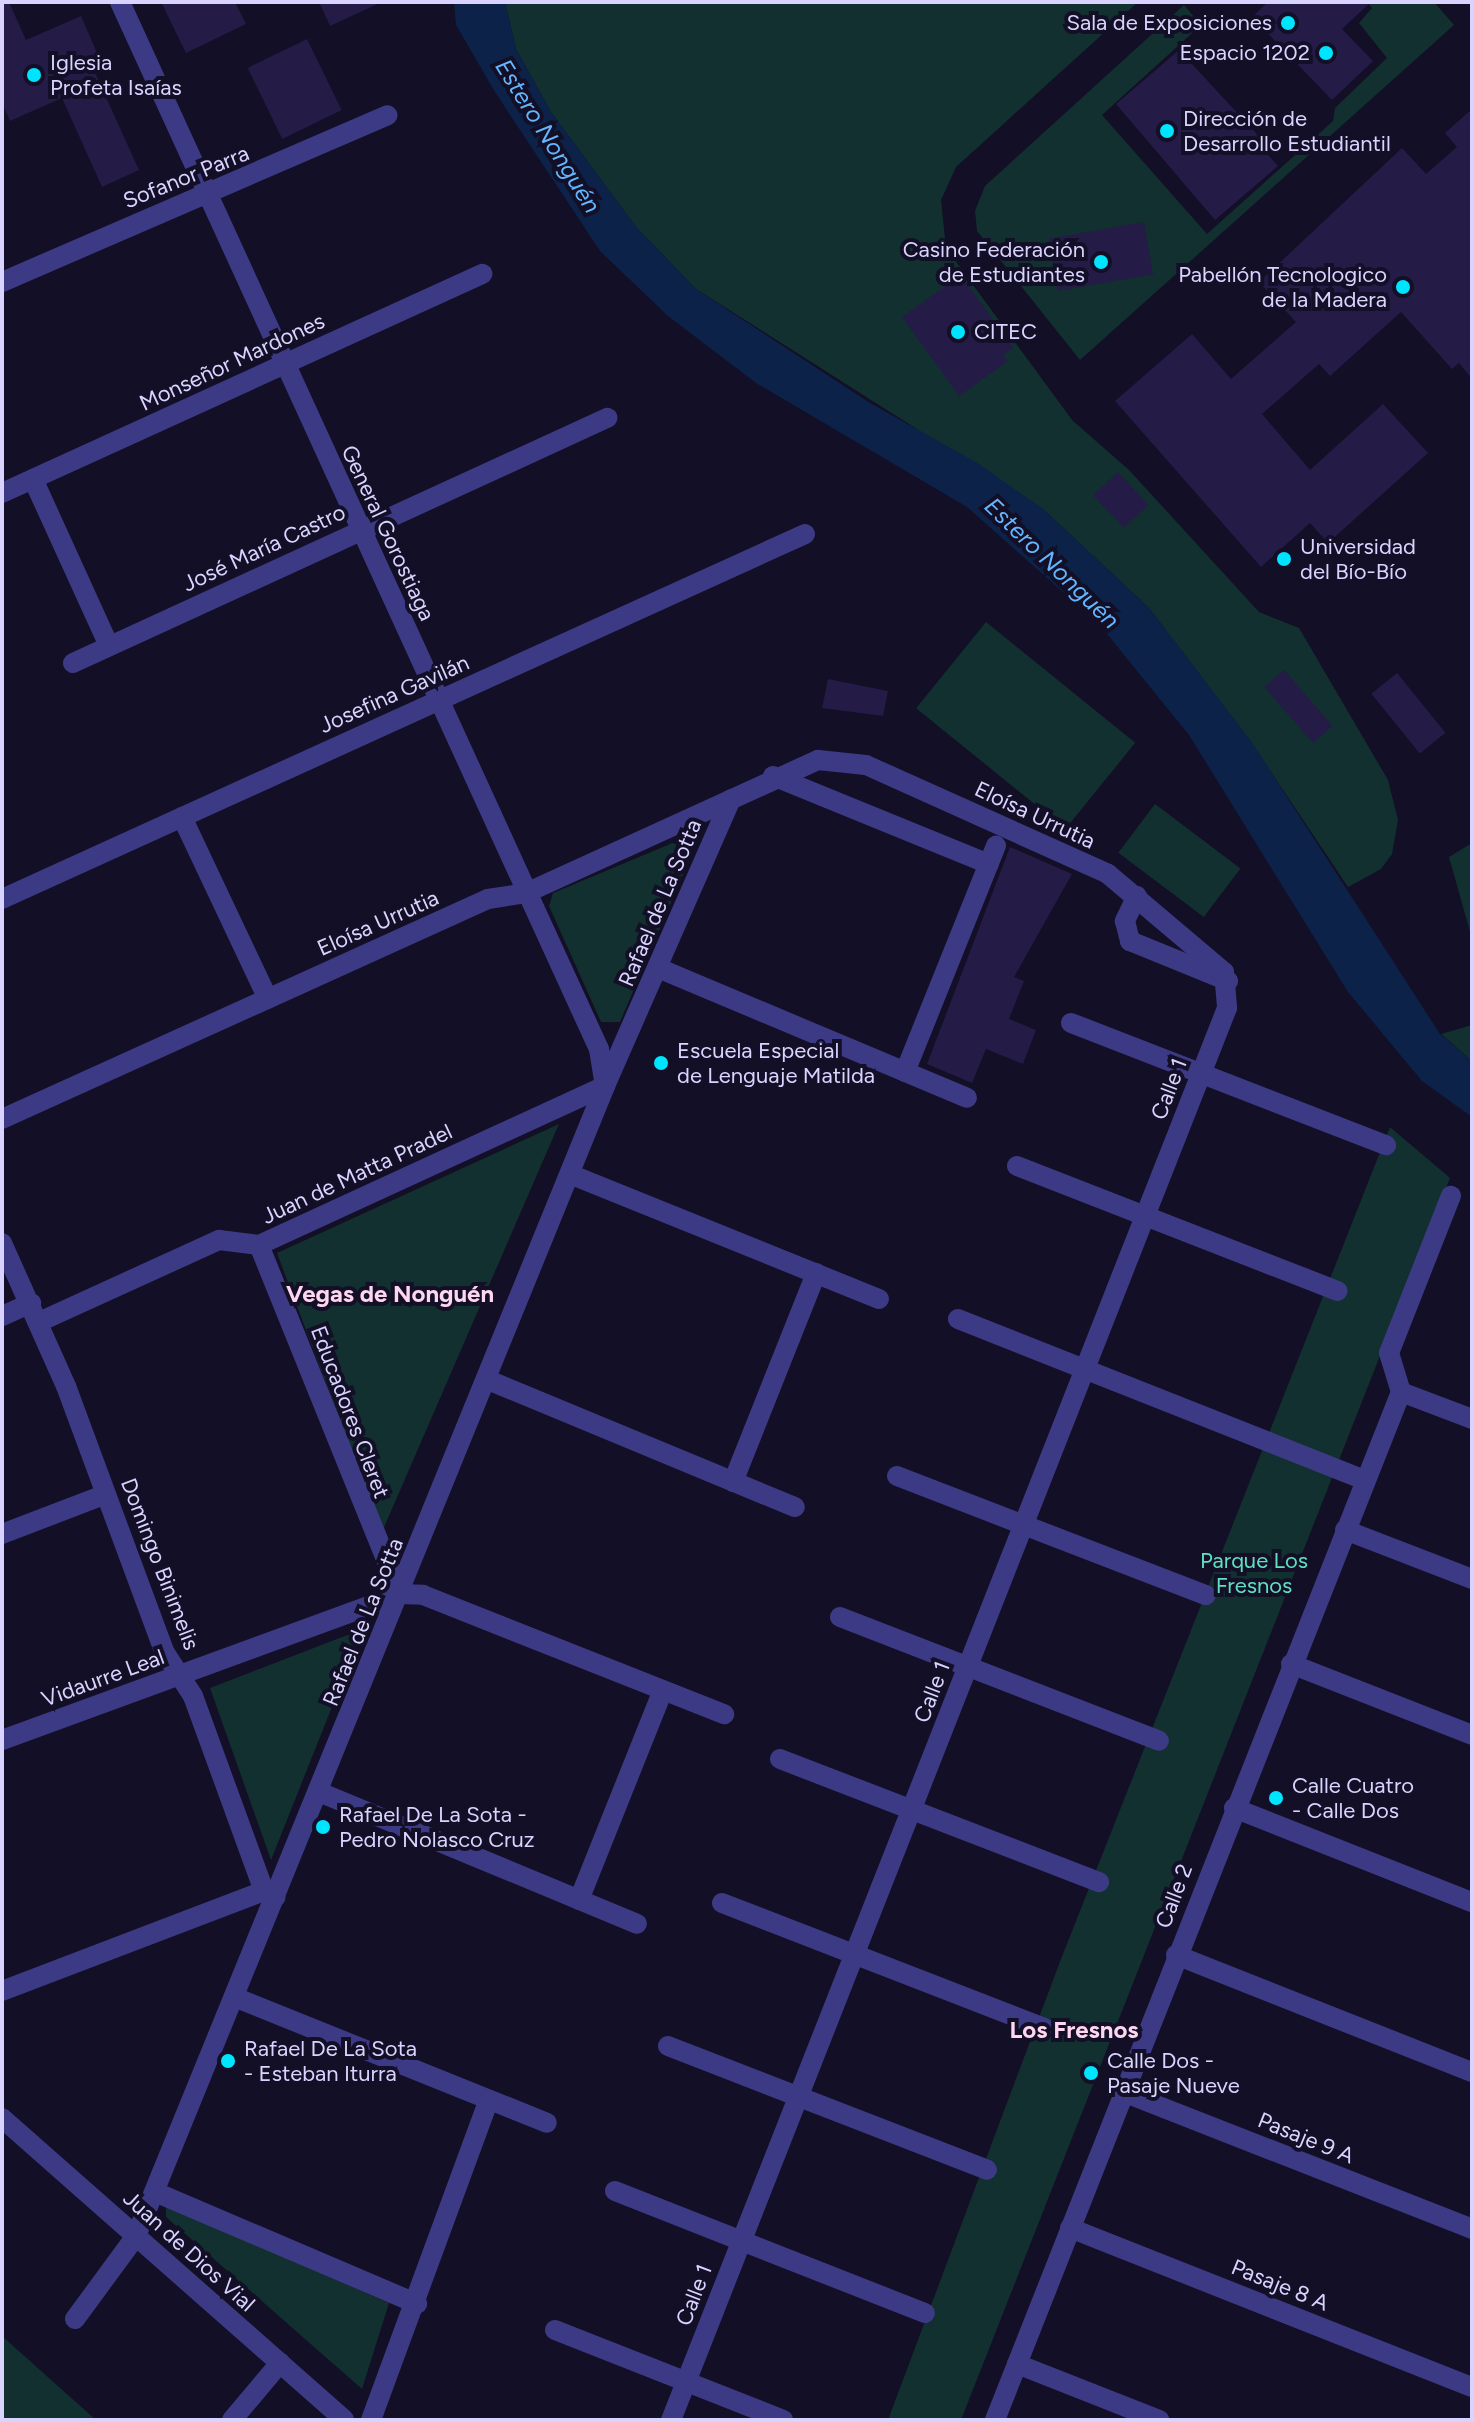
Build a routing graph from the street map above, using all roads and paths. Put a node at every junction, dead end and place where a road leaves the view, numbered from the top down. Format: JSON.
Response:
{"nodes":[{"id":1,"x":120,"y":2,"type":"edge"},
{"id":2,"x":387,"y":115,"type":"dead end"},
{"id":3,"x":204,"y":193,"type":"junction"},
{"id":4,"x":482,"y":274,"type":"dead end"},
{"id":5,"x":2,"y":282,"type":"edge"},
{"id":6,"x":283,"y":365,"type":"junction"},
{"id":7,"x":607,"y":418,"type":"dead end"},
{"id":8,"x":33,"y":479,"type":"junction"},
{"id":9,"x":2,"y":493,"type":"edge"},
{"id":10,"x":361,"y":530,"type":"junction"},
{"id":11,"x":805,"y":534,"type":"dead end"},
{"id":12,"x":109,"y":646,"type":"junction"},
{"id":13,"x":73,"y":663,"type":"dead end"},
{"id":14,"x":438,"y":701,"type":"junction"},
{"id":15,"x":773,"y":776,"type":"junction"},
{"id":16,"x":731,"y":799,"type":"junction"},
{"id":17,"x":182,"y":817,"type":"junction"},
{"id":18,"x":526,"y":893,"type":"junction"},
{"id":19,"x":1137,"y":896,"type":"junction"},
{"id":20,"x":2,"y":899,"type":"edge"},
{"id":21,"x":658,"y":968,"type":"junction"},
{"id":22,"x":1228,"y":981,"type":"junction"},
{"id":23,"x":268,"y":999,"type":"junction"},
{"id":24,"x":1071,"y":1023,"type":"dead end"},
{"id":25,"x":633,"y":1026,"type":"junction"},
{"id":26,"x":591,"y":1032,"type":"junction"},
{"id":27,"x":905,"y":1072,"type":"junction"},
{"id":28,"x":1201,"y":1073,"type":"junction"},
{"id":29,"x":605,"y":1086,"type":"junction"},
{"id":30,"x":967,"y":1098,"type":"dead end"},
{"id":31,"x":2,"y":1119,"type":"edge"},
{"id":32,"x":1386,"y":1145,"type":"dead end"},
{"id":33,"x":1017,"y":1166,"type":"dead end"},
{"id":34,"x":572,"y":1175,"type":"junction"},
{"id":35,"x":1451,"y":1196,"type":"dead end"},
{"id":36,"x":1145,"y":1216,"type":"junction"},
{"id":37,"x":2,"y":1243,"type":"edge"},
{"id":38,"x":259,"y":1245,"type":"junction"},
{"id":39,"x":816,"y":1273,"type":"junction"},
{"id":40,"x":1337,"y":1291,"type":"dead end"},
{"id":41,"x":879,"y":1299,"type":"dead end"},
{"id":42,"x":35,"y":1312,"type":"junction"},
{"id":43,"x":2,"y":1316,"type":"edge"},
{"id":44,"x":958,"y":1319,"type":"dead end"},
{"id":45,"x":1085,"y":1369,"type":"junction"},
{"id":46,"x":488,"y":1380,"type":"junction"},
{"id":47,"x":1401,"y":1392,"type":"junction"},
{"id":48,"x":1472,"y":1419,"type":"edge"},
{"id":49,"x":897,"y":1476,"type":"dead end"},
{"id":50,"x":1365,"y":1480,"type":"junction"},
{"id":51,"x":733,"y":1482,"type":"junction"},
{"id":52,"x":106,"y":1494,"type":"junction"},
{"id":53,"x":795,"y":1507,"type":"dead end"},
{"id":54,"x":1023,"y":1525,"type":"junction"},
{"id":55,"x":1345,"y":1530,"type":"junction"},
{"id":56,"x":2,"y":1534,"type":"edge"},
{"id":57,"x":1472,"y":1579,"type":"edge"},
{"id":58,"x":400,"y":1594,"type":"junction"},
{"id":59,"x":1206,"y":1595,"type":"dead end"},
{"id":60,"x":840,"y":1617,"type":"dead end"},
{"id":61,"x":1291,"y":1664,"type":"junction"},
{"id":62,"x":968,"y":1667,"type":"junction"},
{"id":63,"x":179,"y":1675,"type":"junction"},
{"id":64,"x":663,"y":1690,"type":"junction"},
{"id":65,"x":724,"y":1714,"type":"dead end"},
{"id":66,"x":1472,"y":1735,"type":"edge"},
{"id":67,"x":2,"y":1740,"type":"edge"},
{"id":68,"x":1159,"y":1741,"type":"dead end"},
{"id":69,"x":780,"y":1759,"type":"dead end"},
{"id":70,"x":319,"y":1792,"type":"junction"},
{"id":71,"x":1234,"y":1808,"type":"junction"},
{"id":72,"x":911,"y":1810,"type":"junction"},
{"id":73,"x":1099,"y":1882,"type":"dead end"},
{"id":74,"x":270,"y":1894,"type":"junction"},
{"id":75,"x":579,"y":1900,"type":"junction"},
{"id":76,"x":1472,"y":1902,"type":"edge"},
{"id":77,"x":722,"y":1903,"type":"dead end"},
{"id":78,"x":637,"y":1924,"type":"dead end"},
{"id":79,"x":855,"y":1954,"type":"junction"},
{"id":80,"x":1176,"y":1955,"type":"junction"},
{"id":81,"x":2,"y":1991,"type":"edge"},
{"id":82,"x":234,"y":1997,"type":"junction"},
{"id":83,"x":1045,"y":2028,"type":"dead end"},
{"id":84,"x":668,"y":2046,"type":"dead end"},
{"id":85,"x":1472,"y":2072,"type":"edge"},
{"id":86,"x":1123,"y":2092,"type":"junction"},
{"id":87,"x":798,"y":2097,"type":"junction"},
{"id":88,"x":489,"y":2100,"type":"junction"},
{"id":89,"x":2,"y":2118,"type":"edge"},
{"id":90,"x":547,"y":2123,"type":"dead end"},
{"id":91,"x":987,"y":2170,"type":"dead end"},
{"id":92,"x":615,"y":2191,"type":"dead end"},
{"id":93,"x":155,"y":2192,"type":"junction"},
{"id":94,"x":1070,"y":2228,"type":"junction"},
{"id":95,"x":1472,"y":2229,"type":"edge"},
{"id":96,"x":136,"y":2236,"type":"junction"},
{"id":97,"x":741,"y":2241,"type":"junction"},
{"id":98,"x":417,"y":2304,"type":"junction"},
{"id":99,"x":925,"y":2313,"type":"dead end"},
{"id":100,"x":75,"y":2319,"type":"dead end"},
{"id":101,"x":555,"y":2330,"type":"dead end"},
{"id":102,"x":280,"y":2363,"type":"junction"},
{"id":103,"x":1017,"y":2364,"type":"junction"},
{"id":104,"x":686,"y":2382,"type":"junction"},
{"id":105,"x":1472,"y":2387,"type":"edge"},
{"id":106,"x":232,"y":2420,"type":"edge"},
{"id":107,"x":344,"y":2420,"type":"edge"},
{"id":108,"x":371,"y":2420,"type":"edge"},
{"id":109,"x":671,"y":2420,"type":"edge"},
{"id":110,"x":783,"y":2420,"type":"edge"},
{"id":111,"x":995,"y":2420,"type":"edge"},
{"id":112,"x":1159,"y":2420,"type":"edge"}],
"edges":[{"from":1,"to":3,"type":"street","name":"General Gorostiaga"},
{"from":2,"to":3,"type":"street","name":"Sofanor Parra"},
{"from":3,"to":5,"type":"street","name":"Sofanor Parra"},
{"from":3,"to":6,"type":"street","name":"General Gorostiaga"},
{"from":4,"to":6,"type":"street","name":"Monseñor Mardones"},
{"from":6,"to":8,"type":"street","name":"Monseñor Mardones"},
{"from":6,"to":10,"type":"street","name":"General Gorostiaga"},
{"from":7,"to":10,"type":"street","name":"José María Castro"},
{"from":8,"to":9,"type":"street","name":"Monseñor Mardones"},
{"from":8,"to":12,"type":"street"},
{"from":10,"to":12,"type":"street","name":"José María Castro"},
{"from":10,"to":14,"type":"street","name":"General Gorostiaga"},
{"from":11,"to":14,"type":"street","name":"Josefina Gavilán"},
{"from":12,"to":13,"type":"street","name":"José María Castro"},
{"from":14,"to":17,"type":"street","name":"Josefina Gavilán"},
{"from":14,"to":18,"type":"street","name":"General Gorostiaga"},
{"from":15,"to":16,"type":"street","name":"Eloísa Urrutia"},
{"from":15,"to":19,"type":"street","name":"Eloísa Urrutia"},
{"from":15,"to":27,"type":"street"},
{"from":16,"to":18,"type":"street","name":"Eloísa Urrutia"},
{"from":16,"to":21,"type":"street","name":"Rafael de La Sotta"},
{"from":17,"to":20,"type":"street","name":"Josefina Gavilán"},
{"from":17,"to":23,"type":"street"},
{"from":18,"to":23,"type":"street","name":"Eloísa Urrutia"},
{"from":18,"to":26,"type":"street","name":"General Gorostiaga"},
{"from":19,"to":22,"type":"street"},
{"from":19,"to":22,"type":"street"},
{"from":21,"to":25,"type":"street","name":"Rafael de La Sotta"},
{"from":21,"to":27,"type":"street"},
{"from":22,"to":28,"type":"street","name":"Calle 1"},
{"from":23,"to":31,"type":"street","name":"Eloísa Urrutia"},
{"from":24,"to":28,"type":"street"},
{"from":25,"to":26,"type":"street"},
{"from":25,"to":29,"type":"street","name":"Rafael de La Sotta"},
{"from":26,"to":29,"type":"street","name":"General Gorostiaga"},
{"from":27,"to":30,"type":"street"},
{"from":28,"to":32,"type":"street"},
{"from":28,"to":36,"type":"street","name":"Calle 1"},
{"from":29,"to":34,"type":"street","name":"Rafael de La Sotta"},
{"from":29,"to":38,"type":"street","name":"Juan de Matta Pradel"},
{"from":33,"to":36,"type":"street"},
{"from":34,"to":39,"type":"street"},
{"from":34,"to":46,"type":"street","name":"Rafael de La Sotta"},
{"from":35,"to":47,"type":"street"},
{"from":36,"to":40,"type":"street"},
{"from":36,"to":45,"type":"street","name":"Calle 1"},
{"from":37,"to":42,"type":"street","name":"Domingo Binimelis"},
{"from":38,"to":42,"type":"street","name":"Juan de Matta Pradel"},
{"from":38,"to":58,"type":"street","name":"Educadores Cleret"},
{"from":39,"to":41,"type":"street"},
{"from":39,"to":51,"type":"street"},
{"from":42,"to":43,"type":"street","name":"Juan de Matta Pradel"},
{"from":42,"to":52,"type":"street","name":"Domingo Binimelis"},
{"from":44,"to":45,"type":"street"},
{"from":45,"to":50,"type":"street"},
{"from":45,"to":54,"type":"street","name":"Calle 1"},
{"from":46,"to":51,"type":"street"},
{"from":46,"to":58,"type":"street","name":"Rafael de La Sotta"},
{"from":47,"to":48,"type":"street"},
{"from":47,"to":50,"type":"street","name":"Calle 2"},
{"from":49,"to":54,"type":"street"},
{"from":50,"to":55,"type":"street","name":"Calle 2"},
{"from":51,"to":53,"type":"street"},
{"from":52,"to":56,"type":"street"},
{"from":52,"to":63,"type":"street","name":"Domingo Binimelis"},
{"from":54,"to":59,"type":"street"},
{"from":54,"to":62,"type":"street","name":"Calle 1"},
{"from":55,"to":57,"type":"street"},
{"from":55,"to":61,"type":"street","name":"Calle 2"},
{"from":58,"to":63,"type":"street","name":"Vidaurre Leal"},
{"from":58,"to":64,"type":"street"},
{"from":58,"to":70,"type":"street","name":"Rafael de La Sotta"},
{"from":60,"to":62,"type":"street"},
{"from":61,"to":66,"type":"street"},
{"from":61,"to":71,"type":"street","name":"Calle 2"},
{"from":62,"to":68,"type":"street"},
{"from":62,"to":72,"type":"street","name":"Calle 1"},
{"from":63,"to":67,"type":"street","name":"Vidaurre Leal"},
{"from":63,"to":74,"type":"street","name":"Domingo Binimelis"},
{"from":64,"to":65,"type":"street"},
{"from":64,"to":75,"type":"street"},
{"from":69,"to":72,"type":"street"},
{"from":70,"to":74,"type":"street","name":"Rafael de La Sotta"},
{"from":70,"to":75,"type":"street"},
{"from":71,"to":76,"type":"street"},
{"from":71,"to":80,"type":"street","name":"Calle 2"},
{"from":72,"to":73,"type":"street"},
{"from":72,"to":79,"type":"street","name":"Calle 1"},
{"from":74,"to":81,"type":"street"},
{"from":74,"to":82,"type":"street","name":"Rafael de La Sotta"},
{"from":75,"to":78,"type":"street"},
{"from":77,"to":79,"type":"street"},
{"from":79,"to":83,"type":"street"},
{"from":79,"to":87,"type":"street","name":"Calle 1"},
{"from":80,"to":85,"type":"street"},
{"from":80,"to":86,"type":"street","name":"Calle 2"},
{"from":82,"to":88,"type":"street"},
{"from":82,"to":93,"type":"street","name":"Rafael de La Sotta"},
{"from":84,"to":87,"type":"street"},
{"from":86,"to":94,"type":"street","name":"Calle 2"},
{"from":86,"to":95,"type":"street","name":"Pasaje 9 A"},
{"from":87,"to":91,"type":"street"},
{"from":87,"to":97,"type":"street","name":"Calle 1"},
{"from":88,"to":90,"type":"street"},
{"from":88,"to":98,"type":"street"},
{"from":89,"to":96,"type":"street","name":"Juan de Dios Vial"},
{"from":92,"to":97,"type":"street"},
{"from":93,"to":96,"type":"street","name":"Rafael de La Sotta"},
{"from":93,"to":98,"type":"street"},
{"from":94,"to":103,"type":"street","name":"Calle 2"},
{"from":94,"to":105,"type":"street","name":"Pasaje 8 A"},
{"from":96,"to":100,"type":"street","name":"Rafael de La Sotta"},
{"from":96,"to":102,"type":"street","name":"Juan de Dios Vial"},
{"from":97,"to":99,"type":"street"},
{"from":97,"to":104,"type":"street","name":"Calle 1"},
{"from":98,"to":108,"type":"street"},
{"from":101,"to":104,"type":"street"},
{"from":102,"to":106,"type":"street"},
{"from":102,"to":107,"type":"street","name":"Juan de Dios Vial"},
{"from":103,"to":111,"type":"street","name":"Calle 2"},
{"from":103,"to":112,"type":"street"},
{"from":104,"to":109,"type":"street","name":"Calle 1"},
{"from":104,"to":110,"type":"street"}]}
